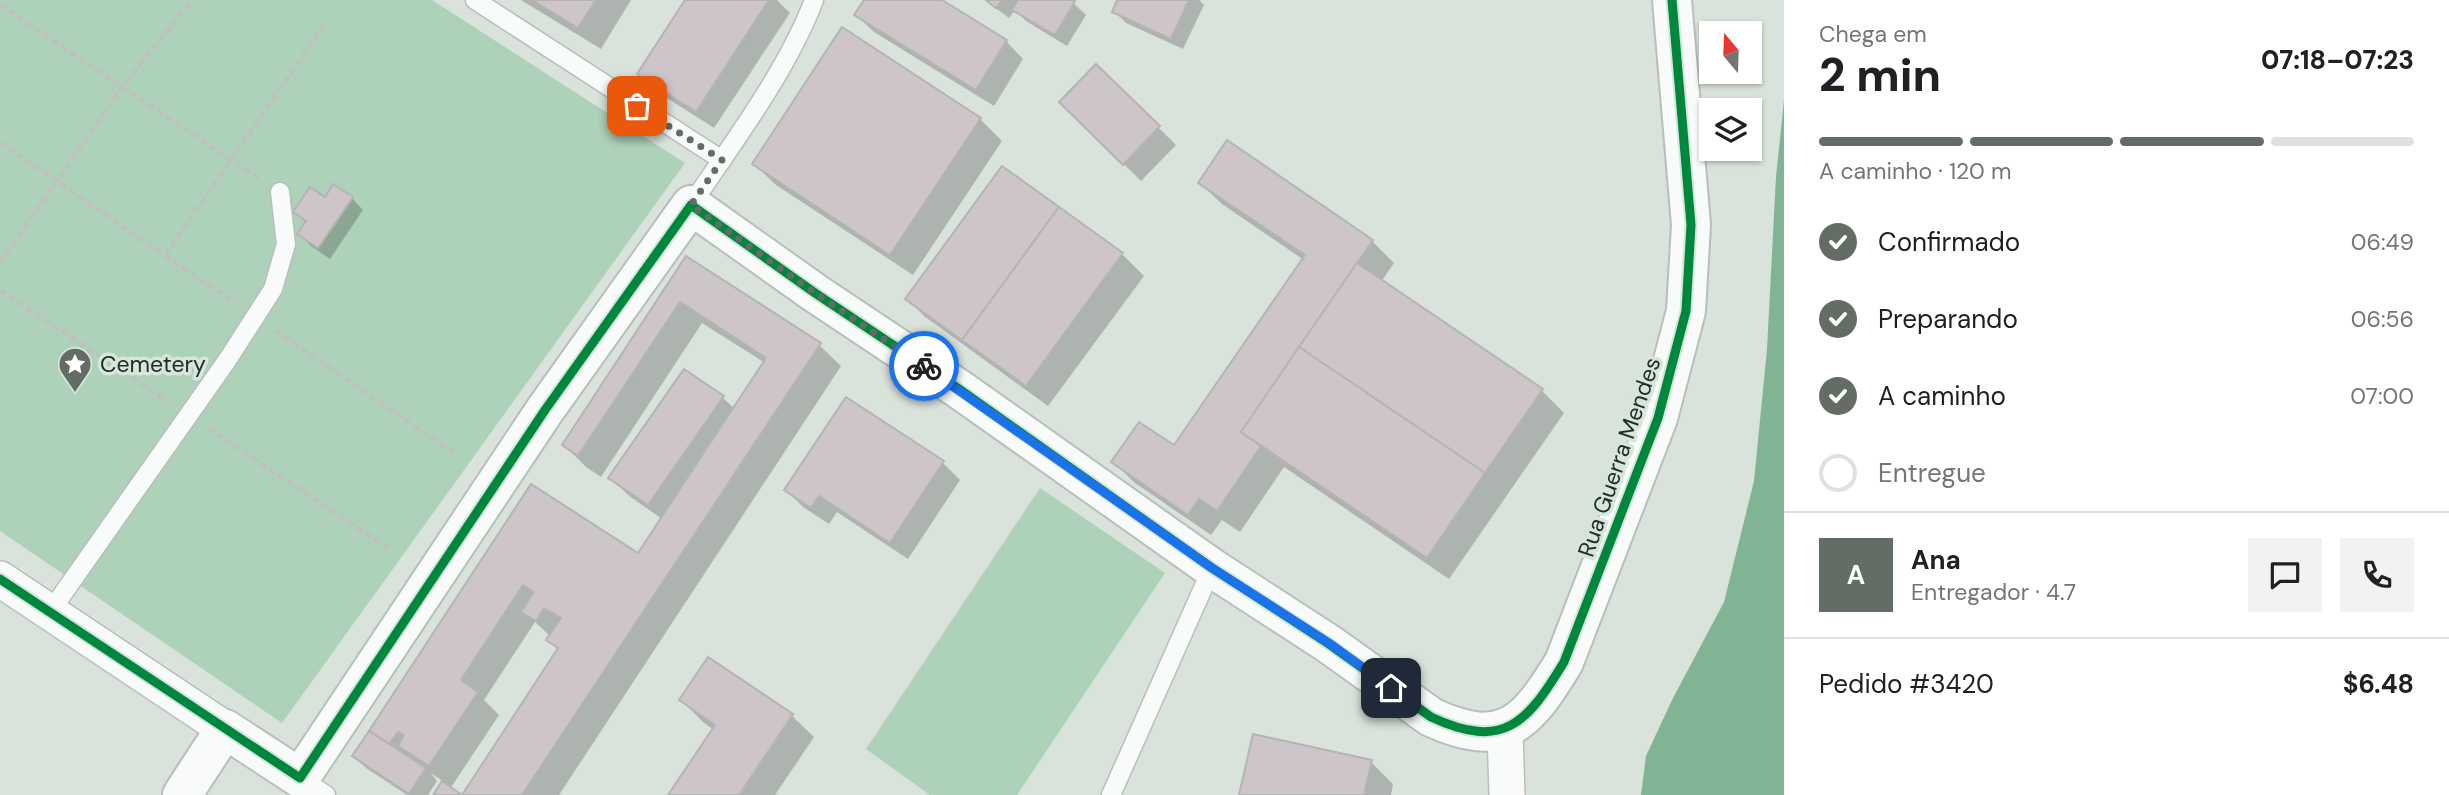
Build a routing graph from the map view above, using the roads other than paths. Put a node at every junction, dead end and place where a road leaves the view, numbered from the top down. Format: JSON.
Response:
{"nodes":[{"id":1,"x":475,"y":0,"type":"edge"},
{"id":2,"x":814,"y":0,"type":"edge"},
{"id":3,"x":1672,"y":0,"type":"edge"},
{"id":4,"x":722,"y":160,"type":"junction"},
{"id":5,"x":279,"y":192,"type":"road end"},
{"id":6,"x":691,"y":205,"type":"junction"},
{"id":7,"x":1212,"y":568,"type":"junction"},
{"id":8,"x":0,"y":579,"type":"edge"},
{"id":9,"x":50,"y":612,"type":"junction"},
{"id":10,"x":225,"y":729,"type":"junction"},
{"id":11,"x":1505,"y":730,"type":"junction"},
{"id":12,"x":313,"y":786,"type":"edge"},
{"id":13,"x":182,"y":795,"type":"edge"},
{"id":14,"x":1111,"y":795,"type":"edge"},
{"id":15,"x":1507,"y":795,"type":"edge"}],
"edges":[{"from":1,"to":4,"type":"lane"},
{"from":2,"to":4,"type":"lane"},
{"from":3,"to":11,"type":"street","name":"Rua Guerra Mendes"},
{"from":4,"to":6,"type":"lane"},
{"from":5,"to":9,"type":"lane"},
{"from":6,"to":7,"type":"street"},
{"from":6,"to":12,"type":"street"},
{"from":7,"to":11,"type":"street"},
{"from":7,"to":14,"type":"lane"},
{"from":8,"to":9,"type":"street"},
{"from":9,"to":10,"type":"street"},
{"from":10,"to":12,"type":"street"},
{"from":10,"to":13,"type":"street"},
{"from":11,"to":15,"type":"street"}]}
